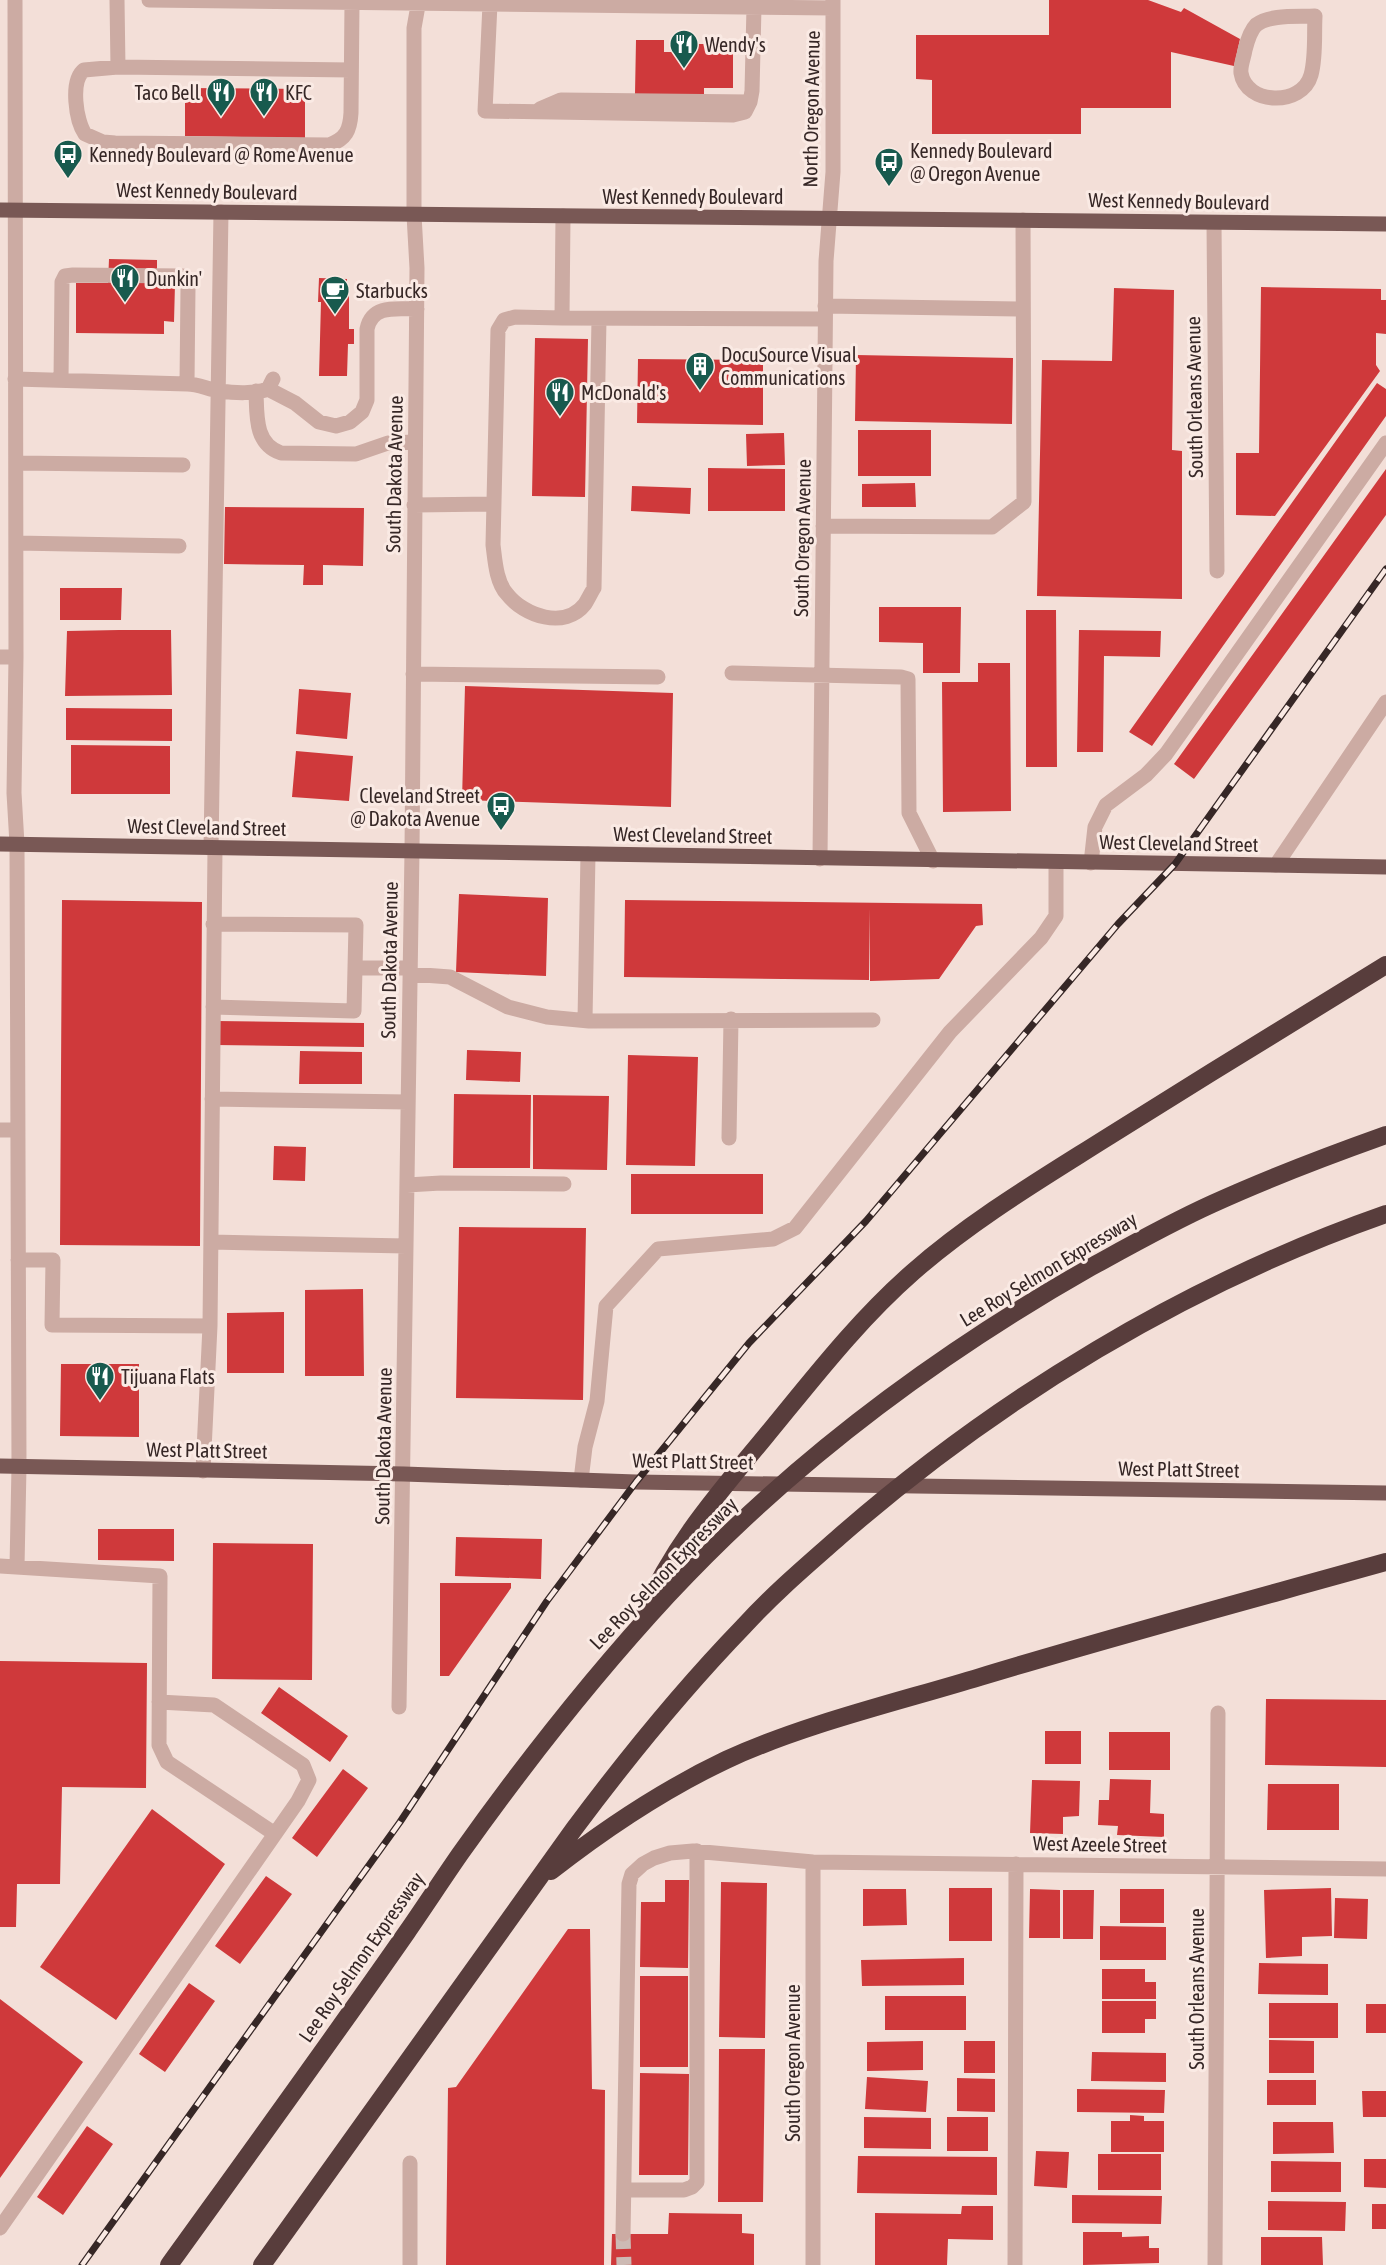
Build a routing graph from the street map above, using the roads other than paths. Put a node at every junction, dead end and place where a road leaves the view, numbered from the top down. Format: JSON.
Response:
{"nodes":[{"id":1,"x":15,"y":0,"type":"edge"},
{"id":2,"x":117,"y":0,"type":"edge"},
{"id":3,"x":149,"y":0,"type":"edge"},
{"id":4,"x":352,"y":2,"type":"junction"},
{"id":5,"x":418,"y":2,"type":"edge"},
{"id":6,"x":490,"y":4,"type":"junction"},
{"id":7,"x":833,"y":4,"type":"edge"},
{"id":8,"x":754,"y":7,"type":"junction"},
{"id":9,"x":1315,"y":8,"type":"edge"},
{"id":10,"x":118,"y":67,"type":"junction"},
{"id":11,"x":351,"y":70,"type":"junction"},
{"id":12,"x":7,"y":210,"type":"edge"},
{"id":13,"x":221,"y":212,"type":"junction"},
{"id":14,"x":414,"y":215,"type":"junction"},
{"id":15,"x":563,"y":216,"type":"junction"},
{"id":16,"x":829,"y":218,"type":"junction"},
{"id":17,"x":1023,"y":220,"type":"junction"},
{"id":18,"x":1214,"y":223,"type":"junction"},
{"id":19,"x":1386,"y":224,"type":"edge"},
{"id":20,"x":417,"y":309,"type":"junction"},
{"id":21,"x":1023,"y":309,"type":"junction"},
{"id":22,"x":825,"y":312,"type":"junction"},
{"id":23,"x":562,"y":318,"type":"junction"},
{"id":24,"x":599,"y":319,"type":"junction"},
{"id":25,"x":15,"y":379,"type":"junction"},
{"id":26,"x":61,"y":380,"type":"junction"},
{"id":27,"x":187,"y":384,"type":"junction"},
{"id":28,"x":266,"y":386,"type":"junction"},
{"id":29,"x":220,"y":391,"type":"junction"},
{"id":30,"x":415,"y":442,"type":"junction"},
{"id":31,"x":1386,"y":443,"type":"edge"},
{"id":32,"x":16,"y":463,"type":"junction"},
{"id":33,"x":183,"y":465,"type":"dead end"},
{"id":34,"x":493,"y":504,"type":"junction"},
{"id":35,"x":414,"y":505,"type":"junction"},
{"id":36,"x":823,"y":526,"type":"junction"},
{"id":37,"x":16,"y":543,"type":"junction"},
{"id":38,"x":179,"y":546,"type":"dead end"},
{"id":39,"x":1217,"y":571,"type":"dead end"},
{"id":40,"x":0,"y":657,"type":"edge"},
{"id":41,"x":16,"y":657,"type":"junction"},
{"id":42,"x":732,"y":673,"type":"dead end"},
{"id":43,"x":413,"y":674,"type":"junction"},
{"id":44,"x":822,"y":675,"type":"junction"},
{"id":45,"x":658,"y":677,"type":"dead end"},
{"id":46,"x":1386,"y":702,"type":"edge"},
{"id":47,"x":0,"y":844,"type":"edge"},
{"id":48,"x":17,"y":844,"type":"junction"},
{"id":49,"x":213,"y":849,"type":"junction"},
{"id":50,"x":412,"y":851,"type":"junction"},
{"id":51,"x":588,"y":854,"type":"junction"},
{"id":52,"x":820,"y":859,"type":"junction"},
{"id":53,"x":933,"y":861,"type":"junction"},
{"id":54,"x":1056,"y":862,"type":"junction"},
{"id":55,"x":1090,"y":863,"type":"junction"},
{"id":56,"x":1276,"y":865,"type":"junction"},
{"id":57,"x":1386,"y":867,"type":"edge"},
{"id":58,"x":213,"y":924,"type":"junction"},
{"id":59,"x":1386,"y":965,"type":"edge"},
{"id":60,"x":355,"y":968,"type":"junction"},
{"id":61,"x":410,"y":971,"type":"junction"},
{"id":62,"x":213,"y":1007,"type":"junction"},
{"id":63,"x":731,"y":1019,"type":"junction"},
{"id":64,"x":585,"y":1020,"type":"junction"},
{"id":65,"x":873,"y":1020,"type":"dead end"},
{"id":66,"x":212,"y":1100,"type":"junction"},
{"id":67,"x":408,"y":1102,"type":"junction"},
{"id":68,"x":0,"y":1130,"type":"edge"},
{"id":69,"x":18,"y":1130,"type":"junction"},
{"id":70,"x":1386,"y":1135,"type":"edge"},
{"id":71,"x":729,"y":1138,"type":"dead end"},
{"id":72,"x":564,"y":1184,"type":"dead end"},
{"id":73,"x":407,"y":1185,"type":"junction"},
{"id":74,"x":1386,"y":1214,"type":"edge"},
{"id":75,"x":211,"y":1242,"type":"junction"},
{"id":76,"x":406,"y":1246,"type":"junction"},
{"id":77,"x":18,"y":1260,"type":"junction"},
{"id":78,"x":210,"y":1326,"type":"junction"},
{"id":79,"x":0,"y":1466,"type":"edge"},
{"id":80,"x":19,"y":1467,"type":"junction"},
{"id":81,"x":204,"y":1470,"type":"junction"},
{"id":82,"x":404,"y":1474,"type":"junction"},
{"id":83,"x":581,"y":1480,"type":"junction"},
{"id":84,"x":1386,"y":1493,"type":"edge"},
{"id":85,"x":1386,"y":1562,"type":"edge"},
{"id":86,"x":0,"y":1566,"type":"edge"},
{"id":87,"x":17,"y":1568,"type":"junction"},
{"id":88,"x":661,"y":1593,"type":"junction"},
{"id":89,"x":159,"y":1702,"type":"junction"},
{"id":90,"x":399,"y":1707,"type":"dead end"},
{"id":91,"x":1218,"y":1713,"type":"dead end"},
{"id":92,"x":275,"y":1834,"type":"junction"},
{"id":93,"x":697,"y":1851,"type":"junction"},
{"id":94,"x":813,"y":1862,"type":"junction"},
{"id":95,"x":1016,"y":1864,"type":"junction"},
{"id":96,"x":1218,"y":1867,"type":"junction"},
{"id":97,"x":1386,"y":1869,"type":"edge"},
{"id":98,"x":535,"y":1883,"type":"junction"},
{"id":99,"x":410,"y":2163,"type":"dead end"},
{"id":100,"x":624,"y":2190,"type":"junction"},
{"id":101,"x":0,"y":2228,"type":"edge"},
{"id":102,"x":623,"y":2234,"type":"tunnel mouth"},
{"id":103,"x":169,"y":2265,"type":"edge"},
{"id":104,"x":262,"y":2265,"type":"edge"},
{"id":105,"x":410,"y":2265,"type":"edge"},
{"id":106,"x":813,"y":2265,"type":"edge"},
{"id":107,"x":1015,"y":2265,"type":"edge"},
{"id":108,"x":1215,"y":2265,"type":"edge"}],
"edges":[{"from":1,"to":12,"type":"street"},
{"from":2,"to":10,"type":"street"},
{"from":3,"to":4,"type":"street"},
{"from":4,"to":5,"type":"street"},
{"from":4,"to":11,"type":"street"},
{"from":5,"to":6,"type":"street"},
{"from":5,"to":14,"type":"street","name":"South Dakota Avenue"},
{"from":6,"to":8,"type":"street"},
{"from":6,"to":8,"type":"street"},
{"from":7,"to":8,"type":"street"},
{"from":7,"to":16,"type":"street","name":"North Oregon Avenue"},
{"from":9,"to":9,"type":"street"},
{"from":10,"to":11,"type":"street"},
{"from":10,"to":11,"type":"street"},
{"from":12,"to":13,"type":"main road","name":"West Kennedy Boulevard"},
{"from":12,"to":25,"type":"street"},
{"from":13,"to":14,"type":"main road","name":"West Kennedy Boulevard"},
{"from":13,"to":29,"type":"street"},
{"from":14,"to":15,"type":"main road","name":"West Kennedy Boulevard"},
{"from":14,"to":20,"type":"street","name":"South Dakota Avenue"},
{"from":15,"to":16,"type":"main road","name":"West Kennedy Boulevard"},
{"from":15,"to":23,"type":"street"},
{"from":16,"to":17,"type":"main road","name":"West Kennedy Boulevard"},
{"from":16,"to":22,"type":"street","name":"South Oregon Avenue"},
{"from":17,"to":18,"type":"main road","name":"West Kennedy Boulevard"},
{"from":17,"to":21,"type":"street"},
{"from":18,"to":19,"type":"main road","name":"West Kennedy Boulevard"},
{"from":18,"to":39,"type":"street","name":"South Orleans Avenue"},
{"from":20,"to":28,"type":"street"},
{"from":20,"to":30,"type":"street","name":"South Dakota Avenue"},
{"from":21,"to":22,"type":"street"},
{"from":21,"to":36,"type":"street"},
{"from":22,"to":24,"type":"street"},
{"from":22,"to":36,"type":"street","name":"South Oregon Avenue"},
{"from":23,"to":24,"type":"street"},
{"from":23,"to":34,"type":"street"},
{"from":24,"to":34,"type":"street"},
{"from":25,"to":26,"type":"street"},
{"from":25,"to":32,"type":"street"},
{"from":26,"to":27,"type":"street"},
{"from":26,"to":27,"type":"street"},
{"from":27,"to":29,"type":"street"},
{"from":28,"to":29,"type":"street"},
{"from":28,"to":30,"type":"street"},
{"from":29,"to":49,"type":"street"},
{"from":30,"to":35,"type":"street","name":"South Dakota Avenue"},
{"from":31,"to":55,"type":"street"},
{"from":32,"to":33,"type":"street"},
{"from":32,"to":37,"type":"street"},
{"from":34,"to":35,"type":"street"},
{"from":35,"to":43,"type":"street","name":"South Dakota Avenue"},
{"from":36,"to":44,"type":"street","name":"South Oregon Avenue"},
{"from":37,"to":38,"type":"street"},
{"from":37,"to":41,"type":"street"},
{"from":40,"to":41,"type":"street"},
{"from":41,"to":48,"type":"street"},
{"from":42,"to":44,"type":"street"},
{"from":43,"to":45,"type":"street"},
{"from":43,"to":50,"type":"street","name":"South Dakota Avenue"},
{"from":44,"to":52,"type":"street","name":"South Oregon Avenue"},
{"from":44,"to":53,"type":"street"},
{"from":46,"to":56,"type":"street"},
{"from":47,"to":48,"type":"main road","name":"West Cleveland Street"},
{"from":48,"to":49,"type":"main road","name":"West Cleveland Street"},
{"from":48,"to":69,"type":"street"},
{"from":49,"to":50,"type":"main road","name":"West Cleveland Street"},
{"from":49,"to":58,"type":"street"},
{"from":50,"to":51,"type":"main road","name":"West Cleveland Street"},
{"from":50,"to":61,"type":"street","name":"South Dakota Avenue"},
{"from":51,"to":52,"type":"main road","name":"West Cleveland Street"},
{"from":51,"to":64,"type":"street"},
{"from":52,"to":53,"type":"main road","name":"West Cleveland Street"},
{"from":53,"to":54,"type":"main road","name":"West Cleveland Street"},
{"from":54,"to":55,"type":"main road","name":"West Cleveland Street"},
{"from":54,"to":83,"type":"street"},
{"from":55,"to":56,"type":"main road","name":"West Cleveland Street"},
{"from":56,"to":57,"type":"main road","name":"West Cleveland Street"},
{"from":58,"to":60,"type":"street"},
{"from":58,"to":62,"type":"street"},
{"from":59,"to":88,"type":"highway"},
{"from":60,"to":61,"type":"street"},
{"from":60,"to":62,"type":"street"},
{"from":61,"to":64,"type":"street"},
{"from":61,"to":67,"type":"street","name":"South Dakota Avenue"},
{"from":62,"to":66,"type":"street"},
{"from":63,"to":64,"type":"street"},
{"from":63,"to":65,"type":"street"},
{"from":63,"to":71,"type":"street"},
{"from":66,"to":67,"type":"street"},
{"from":66,"to":75,"type":"street"},
{"from":67,"to":73,"type":"street","name":"South Dakota Avenue"},
{"from":68,"to":69,"type":"street"},
{"from":69,"to":77,"type":"street"},
{"from":70,"to":88,"type":"highway","name":"Lee Roy Selmon Expressway"},
{"from":72,"to":73,"type":"street"},
{"from":73,"to":76,"type":"street","name":"South Dakota Avenue"},
{"from":74,"to":98,"type":"highway"},
{"from":75,"to":76,"type":"street"},
{"from":75,"to":78,"type":"street"},
{"from":76,"to":82,"type":"street","name":"South Dakota Avenue"},
{"from":77,"to":78,"type":"street"},
{"from":77,"to":80,"type":"street"},
{"from":78,"to":81,"type":"street"},
{"from":79,"to":80,"type":"main road","name":"West Platt Street"},
{"from":80,"to":81,"type":"main road","name":"West Platt Street"},
{"from":80,"to":87,"type":"street"},
{"from":81,"to":82,"type":"main road","name":"West Platt Street"},
{"from":82,"to":83,"type":"main road","name":"West Platt Street"},
{"from":82,"to":90,"type":"street","name":"South Dakota Avenue"},
{"from":83,"to":84,"type":"main road","name":"West Platt Street"},
{"from":85,"to":98,"type":"highway"},
{"from":86,"to":87,"type":"street"},
{"from":87,"to":89,"type":"street"},
{"from":88,"to":103,"type":"highway","name":"Lee Roy Selmon Expressway"},
{"from":89,"to":92,"type":"street"},
{"from":89,"to":92,"type":"street"},
{"from":91,"to":96,"type":"street","name":"South Orleans Avenue"},
{"from":92,"to":101,"type":"street"},
{"from":93,"to":94,"type":"street","name":"West Azeele Street"},
{"from":93,"to":100,"type":"street","name":"West Azeele Street"},
{"from":93,"to":100,"type":"street"},
{"from":94,"to":95,"type":"street","name":"West Azeele Street"},
{"from":94,"to":106,"type":"street","name":"South Oregon Avenue"},
{"from":95,"to":96,"type":"street","name":"West Azeele Street"},
{"from":95,"to":107,"type":"street"},
{"from":96,"to":97,"type":"street","name":"West Azeele Street"},
{"from":96,"to":108,"type":"street","name":"South Orleans Avenue"},
{"from":98,"to":104,"type":"highway"},
{"from":99,"to":105,"type":"street"},
{"from":100,"to":102,"type":"street","name":"West Azeele Street"}]}
